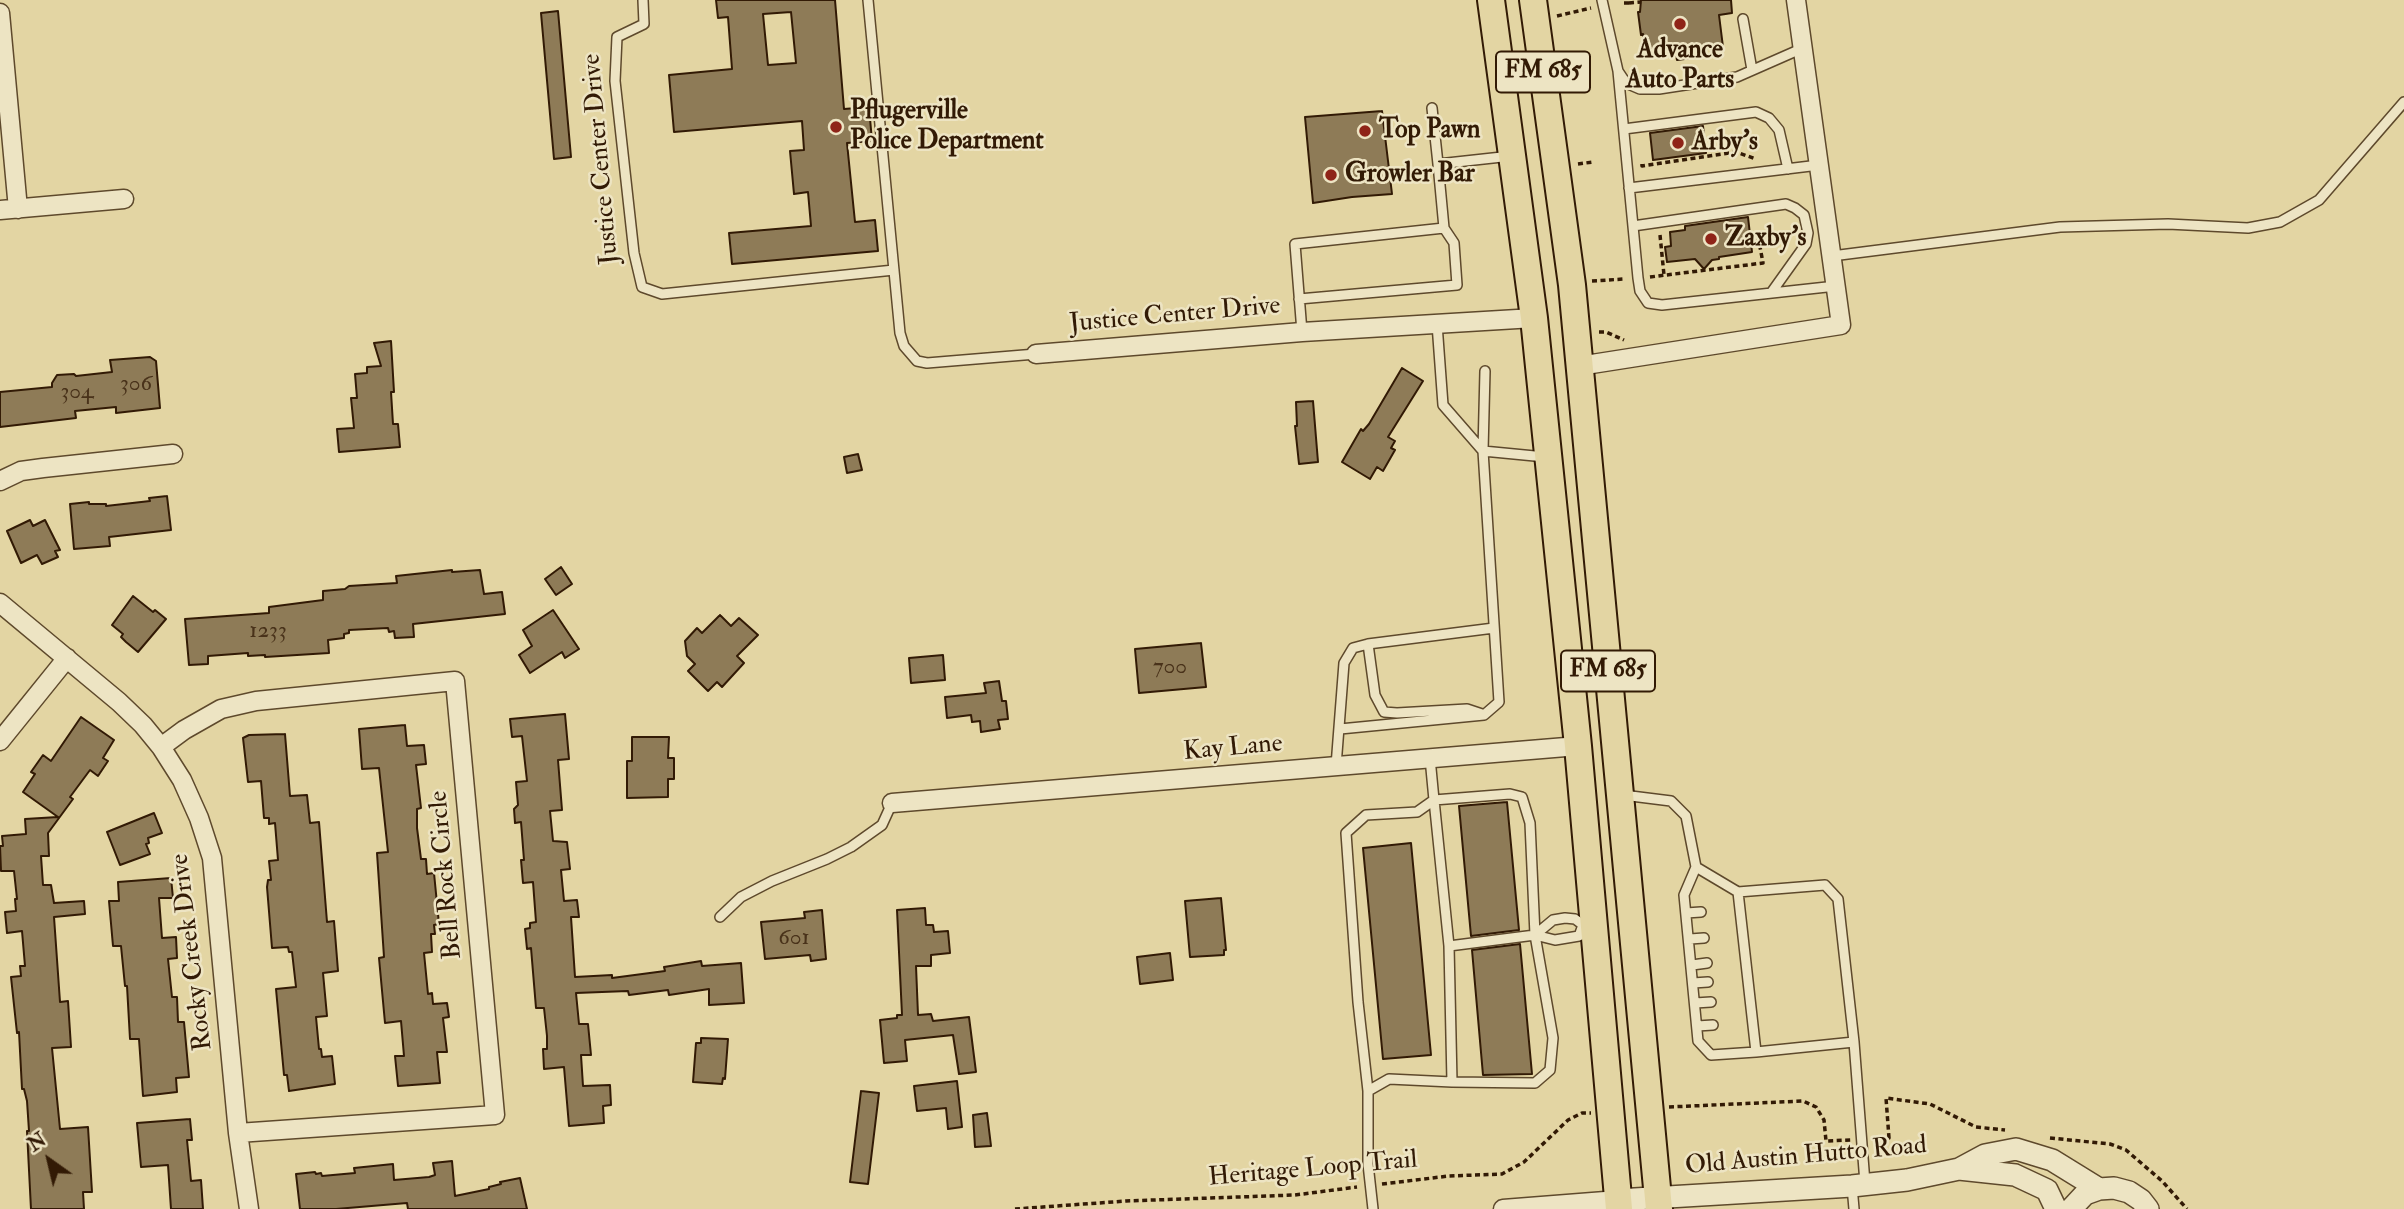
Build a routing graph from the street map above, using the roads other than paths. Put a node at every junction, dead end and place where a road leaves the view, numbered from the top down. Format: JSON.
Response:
{"nodes":[{"id":1,"x":643,"y":0,"type":"edge"},
{"id":2,"x":868,"y":0,"type":"edge"},
{"id":3,"x":1491,"y":0,"type":"edge"},
{"id":4,"x":1533,"y":0,"type":"edge"},
{"id":5,"x":1602,"y":0,"type":"edge"},
{"id":6,"x":1796,"y":0,"type":"edge"},
{"id":7,"x":0,"y":13,"type":"edge"},
{"id":8,"x":1743,"y":19,"type":"dead end"},
{"id":9,"x":1803,"y":48,"type":"junction"},
{"id":10,"x":1752,"y":70,"type":"junction"},
{"id":11,"x":1618,"y":71,"type":"junction"},
{"id":12,"x":2404,"y":102,"type":"edge"},
{"id":13,"x":1432,"y":108,"type":"dead end"},
{"id":14,"x":1624,"y":129,"type":"junction"},
{"id":15,"x":1514,"y":156,"type":"junction"},
{"id":16,"x":1438,"y":164,"type":"junction"},
{"id":17,"x":1819,"y":165,"type":"junction"},
{"id":18,"x":1788,"y":169,"type":"junction"},
{"id":19,"x":1629,"y":188,"type":"junction"},
{"id":20,"x":124,"y":199,"type":"dead end"},
{"id":21,"x":9,"y":209,"type":"edge"},
{"id":22,"x":1633,"y":226,"type":"junction"},
{"id":23,"x":1444,"y":228,"type":"junction"},
{"id":24,"x":1832,"y":256,"type":"junction"},
{"id":25,"x":894,"y":270,"type":"junction"},
{"id":26,"x":1836,"y":286,"type":"junction"},
{"id":27,"x":1771,"y":293,"type":"junction"},
{"id":28,"x":1299,"y":299,"type":"junction"},
{"id":29,"x":1534,"y":318,"type":"junction"},
{"id":30,"x":1437,"y":324,"type":"junction"},
{"id":31,"x":1302,"y":332,"type":"junction"},
{"id":32,"x":1036,"y":354,"type":"joint"},
{"id":33,"x":1580,"y":366,"type":"junction"},
{"id":34,"x":1485,"y":371,"type":"dead end"},
{"id":35,"x":1483,"y":451,"type":"junction"},
{"id":36,"x":173,"y":454,"type":"dead end"},
{"id":37,"x":1548,"y":457,"type":"junction"},
{"id":38,"x":0,"y":481,"type":"edge"},
{"id":39,"x":0,"y":603,"type":"edge"},
{"id":40,"x":1494,"y":628,"type":"junction"},
{"id":41,"x":1368,"y":644,"type":"junction"},
{"id":42,"x":67,"y":658,"type":"junction"},
{"id":43,"x":1484,"y":715,"type":"junction"},
{"id":44,"x":1340,"y":729,"type":"junction"},
{"id":45,"x":0,"y":741,"type":"edge"},
{"id":46,"x":1578,"y":746,"type":"junction"},
{"id":47,"x":161,"y":747,"type":"junction"},
{"id":48,"x":1430,"y":758,"type":"junction"},
{"id":49,"x":1335,"y":768,"type":"junction"},
{"id":50,"x":1620,"y":794,"type":"junction"},
{"id":51,"x":1434,"y":800,"type":"junction"},
{"id":52,"x":892,"y":803,"type":"joint"},
{"id":53,"x":1696,"y":867,"type":"junction"},
{"id":54,"x":1738,"y":892,"type":"junction"},
{"id":55,"x":1740,"y":910,"type":"junction"},
{"id":56,"x":1728,"y":911,"type":"dead end"},
{"id":57,"x":1701,"y":912,"type":"dead end"},
{"id":58,"x":1686,"y":913,"type":"junction"},
{"id":59,"x":720,"y":917,"type":"dead end"},
{"id":60,"x":1588,"y":925,"type":"junction"},
{"id":61,"x":1535,"y":935,"type":"junction"},
{"id":62,"x":1743,"y":936,"type":"junction"},
{"id":63,"x":1732,"y":937,"type":"dead end"},
{"id":64,"x":1704,"y":938,"type":"dead end"},
{"id":65,"x":1690,"y":939,"type":"junction"},
{"id":66,"x":1449,"y":946,"type":"junction"},
{"id":67,"x":1745,"y":958,"type":"junction"},
{"id":68,"x":1734,"y":959,"type":"dead end"},
{"id":69,"x":1707,"y":963,"type":"dead end"},
{"id":70,"x":1692,"y":965,"type":"junction"},
{"id":71,"x":1748,"y":978,"type":"junction"},
{"id":72,"x":1736,"y":979,"type":"dead end"},
{"id":73,"x":1708,"y":982,"type":"dead end"},
{"id":74,"x":1693,"y":983,"type":"junction"},
{"id":75,"x":1750,"y":998,"type":"junction"},
{"id":76,"x":1737,"y":999,"type":"dead end"},
{"id":77,"x":1710,"y":1002,"type":"dead end"},
{"id":78,"x":1695,"y":1003,"type":"junction"},
{"id":79,"x":1752,"y":1022,"type":"junction"},
{"id":80,"x":1740,"y":1023,"type":"dead end"},
{"id":81,"x":1697,"y":1026,"type":"junction"},
{"id":82,"x":1713,"y":1026,"type":"dead end"},
{"id":83,"x":1854,"y":1042,"type":"junction"},
{"id":84,"x":1756,"y":1052,"type":"junction"},
{"id":85,"x":1452,"y":1082,"type":"junction"},
{"id":86,"x":1368,"y":1091,"type":"junction"},
{"id":87,"x":239,"y":1133,"type":"junction"},
{"id":88,"x":1959,"y":1169,"type":"junction"},
{"id":89,"x":1858,"y":1186,"type":"junction"},
{"id":90,"x":2099,"y":1189,"type":"junction"},
{"id":91,"x":1659,"y":1203,"type":"edge"},
{"id":92,"x":1618,"y":1205,"type":"edge"},
{"id":93,"x":249,"y":1209,"type":"edge"},
{"id":94,"x":1373,"y":1209,"type":"edge"},
{"id":95,"x":1503,"y":1209,"type":"edge"},
{"id":96,"x":1854,"y":1209,"type":"edge"},
{"id":97,"x":2056,"y":1209,"type":"edge"},
{"id":98,"x":2071,"y":1209,"type":"edge"},
{"id":99,"x":2148,"y":1209,"type":"edge"}],
"edges":[{"from":1,"to":25,"type":"lane","name":"Justice Center Drive"},
{"from":2,"to":25,"type":"lane","name":"Justice Center Drive"},
{"from":3,"to":15,"type":"main road","number":"FM 685"},
{"from":4,"to":33,"type":"main road","number":"FM 685"},
{"from":5,"to":11,"type":"lane"},
{"from":6,"to":9,"type":"street"},
{"from":7,"to":21,"type":"street"},
{"from":8,"to":10,"type":"lane"},
{"from":9,"to":10,"type":"lane"},
{"from":9,"to":17,"type":"street"},
{"from":10,"to":11,"type":"lane"},
{"from":11,"to":14,"type":"lane"},
{"from":12,"to":24,"type":"lane"},
{"from":13,"to":16,"type":"lane"},
{"from":14,"to":18,"type":"lane"},
{"from":14,"to":19,"type":"lane"},
{"from":15,"to":16,"type":"lane"},
{"from":15,"to":29,"type":"main road","number":"FM 685"},
{"from":16,"to":23,"type":"lane"},
{"from":17,"to":18,"type":"lane"},
{"from":17,"to":24,"type":"street"},
{"from":18,"to":19,"type":"lane"},
{"from":19,"to":22,"type":"lane"},
{"from":20,"to":21,"type":"street"},
{"from":22,"to":27,"type":"lane"},
{"from":22,"to":27,"type":"lane"},
{"from":23,"to":28,"type":"lane"},
{"from":23,"to":28,"type":"lane"},
{"from":24,"to":26,"type":"street"},
{"from":25,"to":32,"type":"lane","name":"Justice Center Drive"},
{"from":26,"to":27,"type":"lane"},
{"from":26,"to":33,"type":"street"},
{"from":28,"to":31,"type":"lane"},
{"from":29,"to":30,"type":"street","name":"Justice Center Drive"},
{"from":29,"to":37,"type":"main road","number":"FM 685"},
{"from":30,"to":31,"type":"street","name":"Justice Center Drive"},
{"from":30,"to":35,"type":"lane"},
{"from":31,"to":32,"type":"street","name":"Justice Center Drive"},
{"from":33,"to":50,"type":"main road","number":"FM 685"},
{"from":34,"to":35,"type":"lane"},
{"from":35,"to":37,"type":"lane"},
{"from":35,"to":40,"type":"lane"},
{"from":36,"to":38,"type":"street"},
{"from":37,"to":46,"type":"main road","number":"FM 685"},
{"from":39,"to":42,"type":"street","name":"Rocky Creek Drive"},
{"from":40,"to":41,"type":"lane"},
{"from":40,"to":43,"type":"lane"},
{"from":41,"to":43,"type":"lane"},
{"from":41,"to":44,"type":"lane"},
{"from":42,"to":45,"type":"street"},
{"from":42,"to":47,"type":"street","name":"Rocky Creek Drive"},
{"from":43,"to":44,"type":"lane"},
{"from":44,"to":49,"type":"lane"},
{"from":46,"to":48,"type":"street","name":"Kay Lane"},
{"from":46,"to":60,"type":"main road","number":"FM 685"},
{"from":47,"to":87,"type":"street","name":"Rocky Creek Drive"},
{"from":47,"to":87,"type":"street","name":"Bell Rock Circle"},
{"from":48,"to":49,"type":"street","name":"Kay Lane"},
{"from":48,"to":51,"type":"lane"},
{"from":49,"to":52,"type":"street","name":"Kay Lane"},
{"from":50,"to":53,"type":"lane"},
{"from":50,"to":91,"type":"main road","number":"FM 685"},
{"from":51,"to":61,"type":"lane"},
{"from":51,"to":66,"type":"lane"},
{"from":51,"to":86,"type":"lane"},
{"from":52,"to":59,"type":"lane"},
{"from":53,"to":54,"type":"lane"},
{"from":53,"to":58,"type":"lane"},
{"from":54,"to":55,"type":"lane"},
{"from":54,"to":83,"type":"lane"},
{"from":55,"to":56,"type":"lane"},
{"from":55,"to":62,"type":"lane"},
{"from":57,"to":58,"type":"lane"},
{"from":58,"to":65,"type":"lane"},
{"from":60,"to":61,"type":"lane"},
{"from":60,"to":61,"type":"lane"},
{"from":60,"to":92,"type":"main road","number":"FM 685"},
{"from":61,"to":66,"type":"lane"},
{"from":61,"to":85,"type":"lane"},
{"from":62,"to":63,"type":"lane"},
{"from":62,"to":67,"type":"lane"},
{"from":64,"to":65,"type":"lane"},
{"from":65,"to":70,"type":"lane"},
{"from":66,"to":85,"type":"lane"},
{"from":67,"to":68,"type":"lane"},
{"from":67,"to":71,"type":"lane"},
{"from":69,"to":70,"type":"lane"},
{"from":70,"to":74,"type":"lane"},
{"from":71,"to":72,"type":"lane"},
{"from":71,"to":75,"type":"lane"},
{"from":73,"to":74,"type":"lane"},
{"from":74,"to":78,"type":"lane"},
{"from":75,"to":76,"type":"lane"},
{"from":75,"to":79,"type":"lane"},
{"from":77,"to":78,"type":"lane"},
{"from":78,"to":81,"type":"lane"},
{"from":79,"to":80,"type":"lane"},
{"from":79,"to":84,"type":"lane"},
{"from":81,"to":82,"type":"lane"},
{"from":81,"to":84,"type":"lane"},
{"from":83,"to":84,"type":"lane"},
{"from":83,"to":89,"type":"lane"},
{"from":85,"to":86,"type":"lane"},
{"from":86,"to":94,"type":"lane"},
{"from":87,"to":93,"type":"street","name":"Rocky Creek Drive"},
{"from":88,"to":89,"type":"street","name":"Old Austin Hutto Road"},
{"from":88,"to":90,"type":"street","name":"Old Austin Hutto Road"},
{"from":88,"to":97,"type":"street","name":"Old Austin Hutto Road"},
{"from":89,"to":91,"type":"street","name":"Old Austin Hutto Road"},
{"from":89,"to":96,"type":"lane"},
{"from":90,"to":98,"type":"street"},
{"from":90,"to":99,"type":"street","name":"Old Austin Hutto Road"},
{"from":91,"to":92,"type":"street","name":"Old Austin Hutto Road"},
{"from":92,"to":95,"type":"street"}]}
